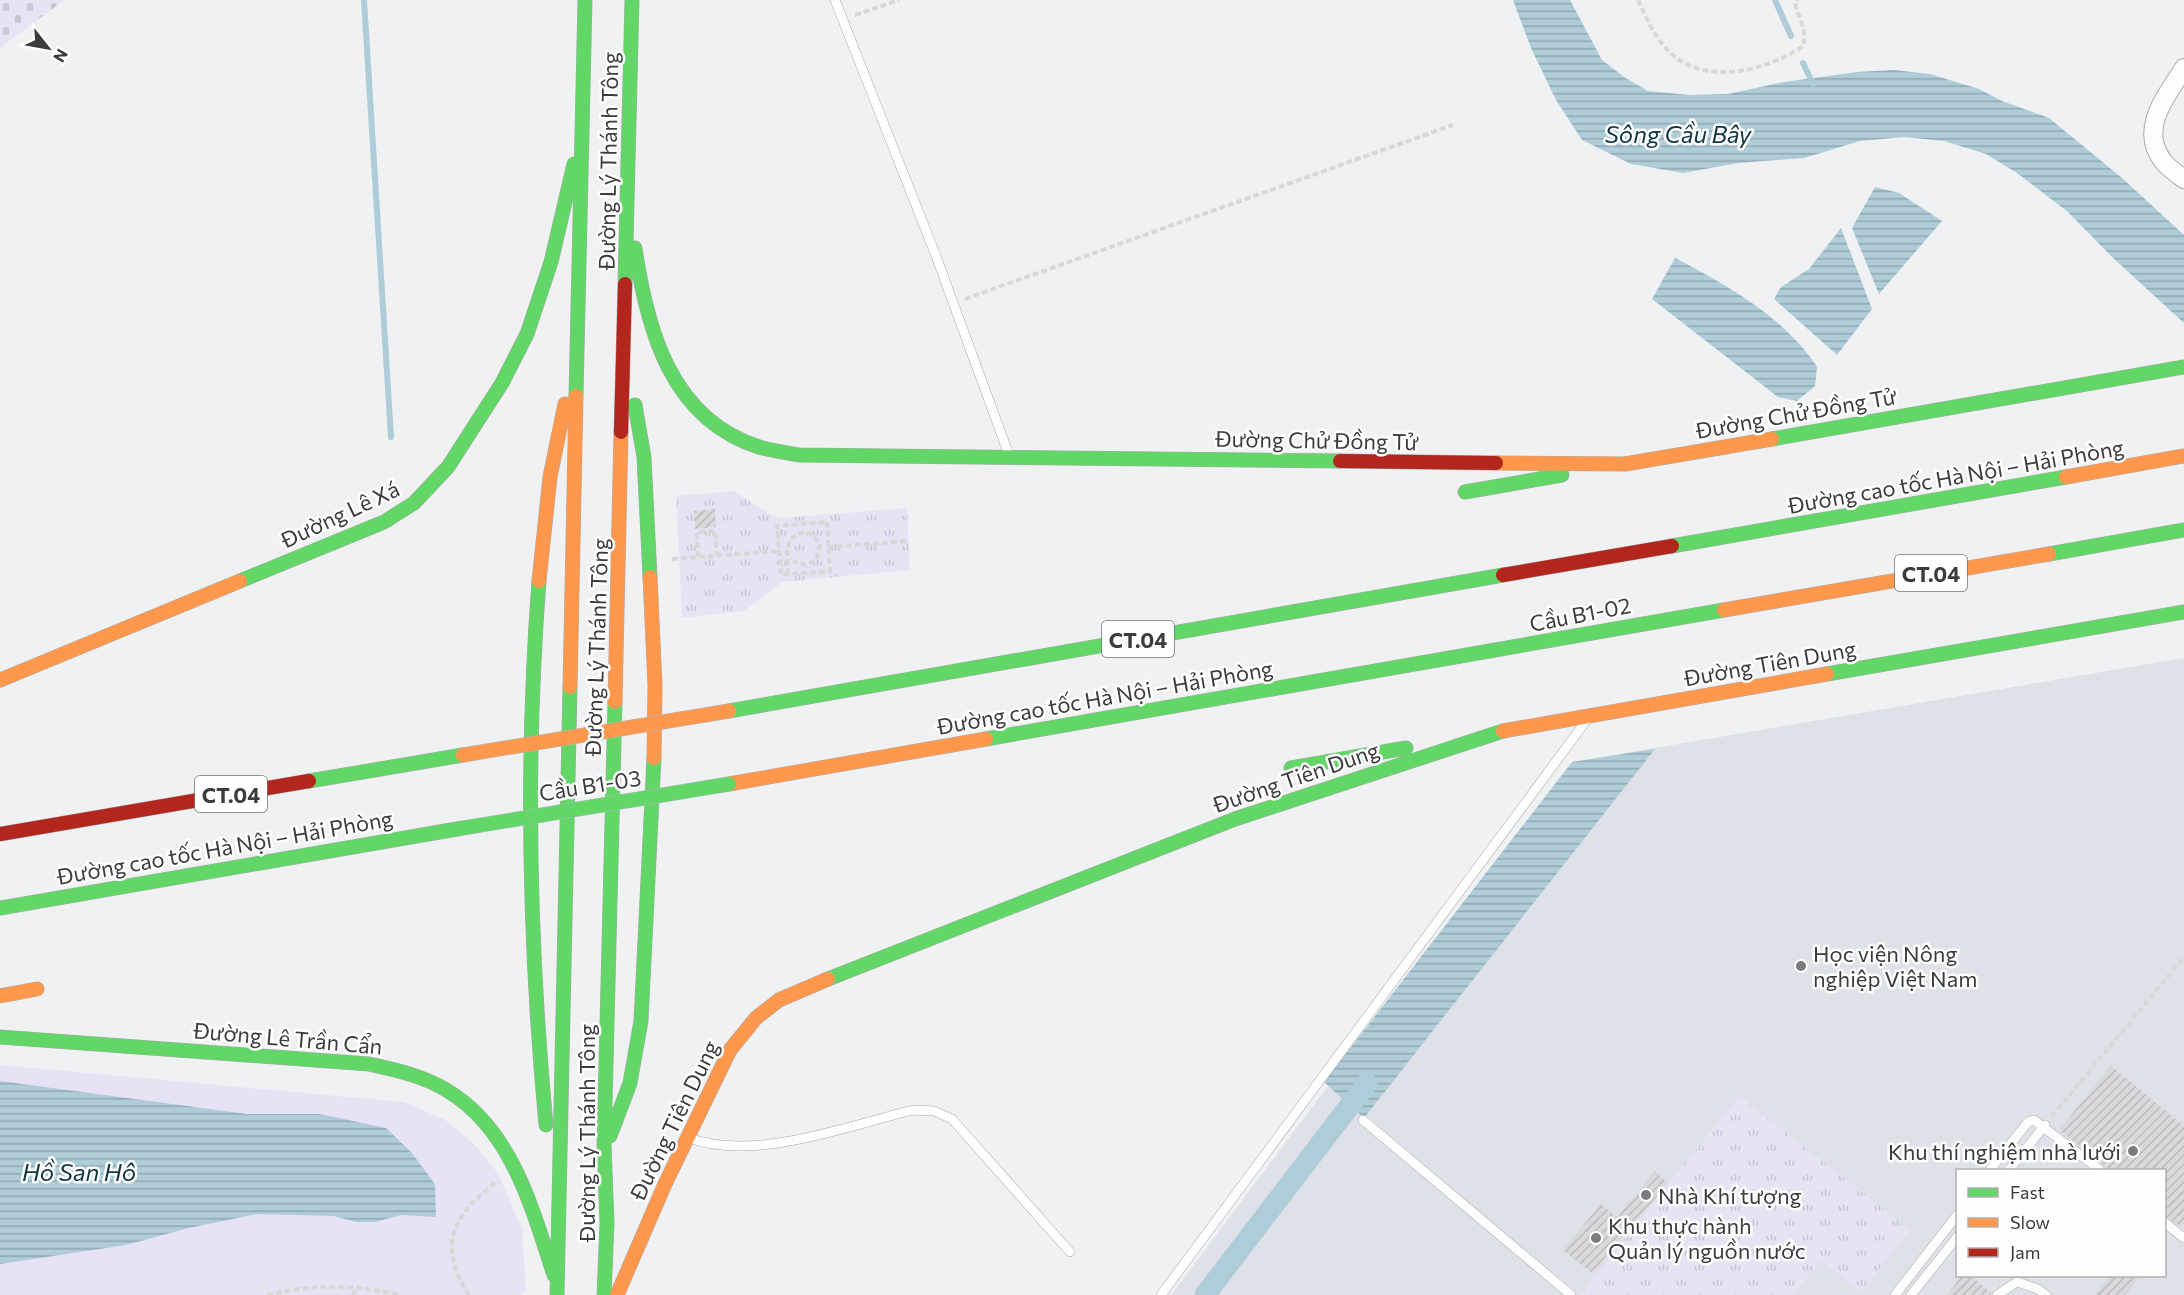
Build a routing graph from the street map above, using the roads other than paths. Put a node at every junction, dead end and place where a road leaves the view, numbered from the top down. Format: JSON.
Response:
{"nodes":[{"id":1,"x":585,"y":0,"type":"edge"},
{"id":2,"x":632,"y":0,"type":"edge"},
{"id":3,"x":835,"y":0,"type":"edge"},
{"id":4,"x":2184,"y":68,"type":"edge"},
{"id":5,"x":582,"y":131,"type":"junction"},
{"id":6,"x":2184,"y":180,"type":"edge"},
{"id":7,"x":628,"y":182,"type":"junction"},
{"id":8,"x":577,"y":364,"type":"junction"},
{"id":9,"x":2184,"y":367,"type":"edge"},
{"id":10,"x":624,"y":369,"type":"junction"},
{"id":11,"x":2184,"y":456,"type":"edge"},
{"id":12,"x":1010,"y":457,"type":"junction"},
{"id":13,"x":1625,"y":464,"type":"junction"},
{"id":14,"x":1465,"y":492,"type":"dead end"},
{"id":15,"x":2184,"y":530,"type":"edge"},
{"id":16,"x":2184,"y":612,"type":"edge"},
{"id":17,"x":1488,"y":652,"type":"joint"},
{"id":18,"x":0,"y":680,"type":"edge"},
{"id":19,"x":1590,"y":716,"type":"junction"},
{"id":20,"x":1491,"y":733,"type":"junction"},
{"id":21,"x":1291,"y":768,"type":"dead end"},
{"id":22,"x":729,"y":784,"type":"joint"},
{"id":23,"x":457,"y":828,"type":"joint"},
{"id":24,"x":0,"y":834,"type":"edge"},
{"id":25,"x":0,"y":908,"type":"edge"},
{"id":26,"x":37,"y":989,"type":"dead end"},
{"id":27,"x":0,"y":996,"type":"edge"},
{"id":28,"x":0,"y":1038,"type":"edge"},
{"id":29,"x":1363,"y":1120,"type":"dead end"},
{"id":30,"x":2044,"y":1125,"type":"junction"},
{"id":31,"x":687,"y":1138,"type":"junction"},
{"id":32,"x":604,"y":1145,"type":"junction"},
{"id":33,"x":1991,"y":1169,"type":"edge"},
{"id":34,"x":2010,"y":1169,"type":"edge"},
{"id":35,"x":2099,"y":1169,"type":"edge"},
{"id":36,"x":561,"y":1179,"type":"junction"},
{"id":37,"x":1956,"y":1217,"type":"edge"},
{"id":38,"x":2166,"y":1224,"type":"edge"},
{"id":39,"x":2184,"y":1238,"type":"edge"},
{"id":40,"x":1956,"y":1239,"type":"edge"},
{"id":41,"x":1070,"y":1252,"type":"dead end"},
{"id":42,"x":557,"y":1290,"type":"edge"},
{"id":43,"x":604,"y":1295,"type":"edge"},
{"id":44,"x":617,"y":1295,"type":"edge"},
{"id":45,"x":1161,"y":1295,"type":"edge"},
{"id":46,"x":1571,"y":1295,"type":"edge"},
{"id":47,"x":1895,"y":1295,"type":"edge"},
{"id":48,"x":1911,"y":1295,"type":"edge"},
{"id":49,"x":1997,"y":1295,"type":"edge"},
{"id":50,"x":2046,"y":1295,"type":"edge"}],
"edges":[{"from":1,"to":5,"type":"main road","name":"Đường Lý Thánh Tông"},
{"from":2,"to":7,"type":"main road","name":"Đường Lý Thánh Tông"},
{"from":3,"to":12,"type":"lane"},
{"from":4,"to":6,"type":"street"},
{"from":5,"to":8,"type":"main road","name":"Đường Lý Thánh Tông"},
{"from":5,"to":18,"type":"main road","name":"Đường Lê Xá"},
{"from":7,"to":10,"type":"main road","name":"Đường Lý Thánh Tông"},
{"from":7,"to":12,"type":"main road","name":"Đường Chử Đồng Tử"},
{"from":8,"to":36,"type":"main road","name":"Đường Lý Thánh Tông"},
{"from":8,"to":36,"type":"main road"},
{"from":9,"to":13,"type":"main road","name":"Đường Chử Đồng Tử"},
{"from":10,"to":32,"type":"main road","name":"Đường Lý Thánh Tông"},
{"from":10,"to":32,"type":"main road"},
{"from":11,"to":24,"type":"main road","name":"Đường cao tốc Hà Nội – Hải Phòng","number":"CT.04","bridge":true},
{"from":12,"to":13,"type":"main road","name":"Đường Chử Đồng Tử"},
{"from":13,"to":14,"type":"main road"},
{"from":15,"to":17,"type":"main road","name":"Cầu B1-02","number":"CT.04"},
{"from":16,"to":19,"type":"main road","name":"Đường Tiên Dung"},
{"from":17,"to":22,"type":"main road","name":"Đường cao tốc Hà Nội – Hải Phòng","number":"CT.04"},
{"from":19,"to":20,"type":"main road","name":"Đường Tiên Dung"},
{"from":19,"to":45,"type":"lane"},
{"from":20,"to":21,"type":"main road"},
{"from":20,"to":31,"type":"main road","name":"Đường Tiên Dung"},
{"from":22,"to":23,"type":"main road","name":"Cầu B1-03","number":"CT.04","bridge":true},
{"from":23,"to":25,"type":"main road","name":"Đường cao tốc Hà Nội – Hải Phòng","number":"CT.04"},
{"from":26,"to":27,"type":"main road"},
{"from":28,"to":42,"type":"main road","name":"Đường Lê Trần Cẩn"},
{"from":29,"to":46,"type":"lane"},
{"from":30,"to":33,"type":"lane"},
{"from":30,"to":34,"type":"lane"},
{"from":30,"to":35,"type":"lane"},
{"from":31,"to":41,"type":"lane"},
{"from":31,"to":44,"type":"main road","name":"Đường Tiên Dung"},
{"from":32,"to":43,"type":"main road","name":"Đường Lý Thánh Tông"},
{"from":36,"to":42,"type":"main road","name":"Đường Lý Thánh Tông"},
{"from":37,"to":47,"type":"lane"},
{"from":38,"to":39,"type":"lane"},
{"from":40,"to":48,"type":"lane"},
{"from":49,"to":50,"type":"lane"}]}
